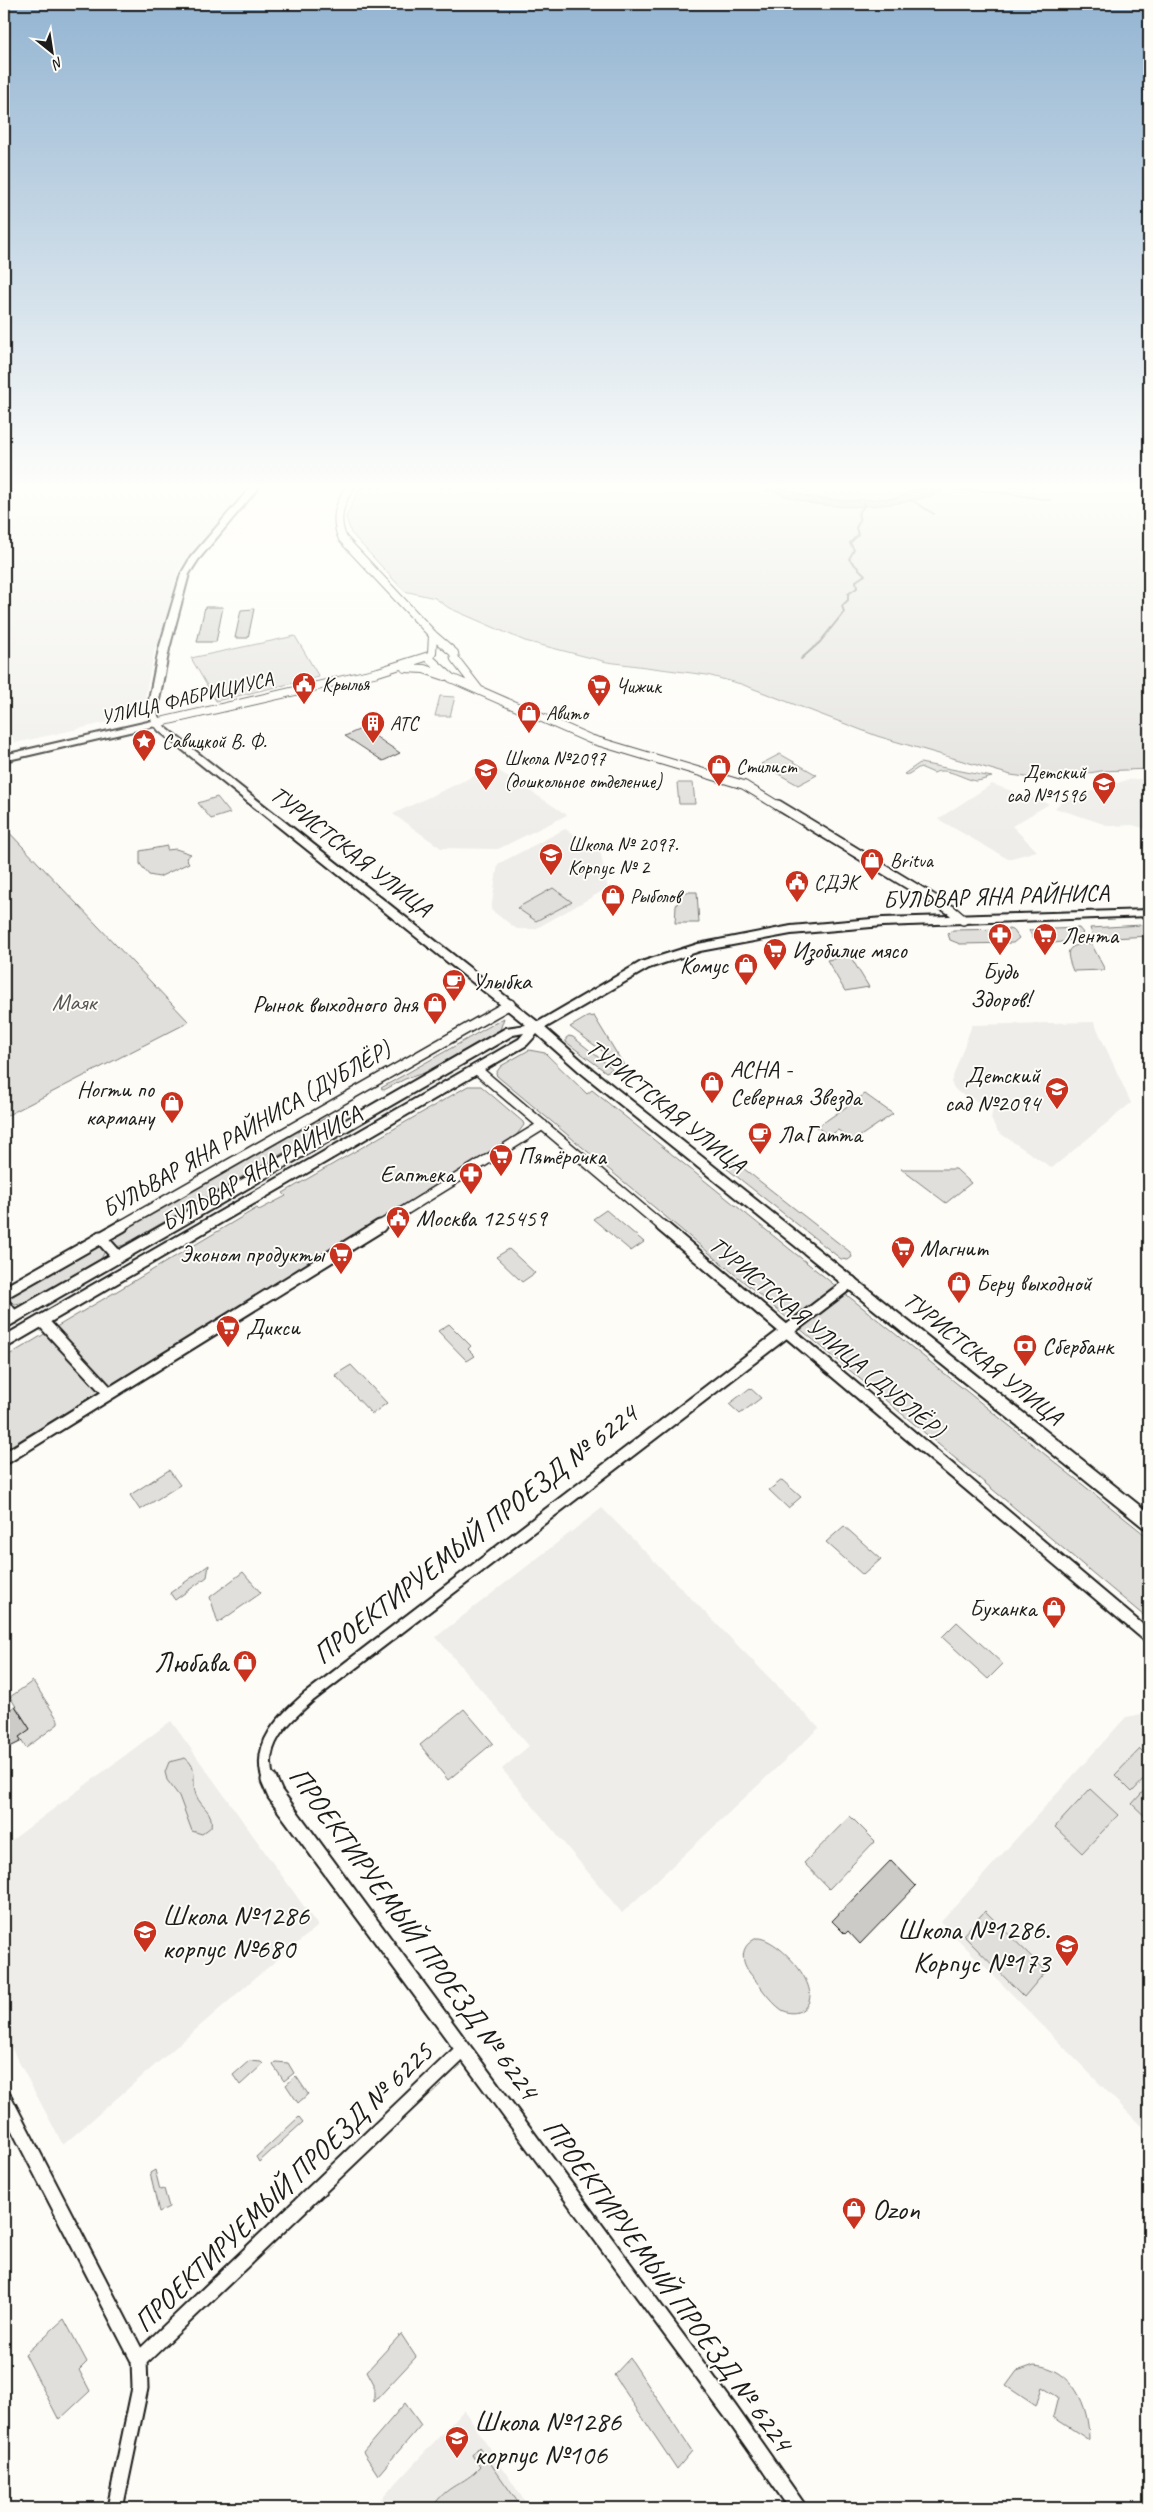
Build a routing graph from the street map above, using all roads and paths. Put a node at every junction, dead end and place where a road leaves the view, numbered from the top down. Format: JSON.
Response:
{"nodes":[{"id":1,"x":177,"y":604,"type":"edge"},
{"id":2,"x":403,"y":604,"type":"edge"},
{"id":3,"x":433,"y":635,"type":"junction"},
{"id":4,"x":449,"y":651,"type":"junction"},
{"id":5,"x":432,"y":658,"type":"junction"},
{"id":6,"x":455,"y":659,"type":"junction"},
{"id":7,"x":398,"y":669,"type":"junction"},
{"id":8,"x":378,"y":672,"type":"junction"},
{"id":9,"x":451,"y":678,"type":"junction"},
{"id":10,"x":479,"y":690,"type":"junction"},
{"id":11,"x":156,"y":723,"type":"junction"},
{"id":12,"x":4,"y":758,"type":"edge"},
{"id":13,"x":1149,"y":913,"type":"edge"},
{"id":14,"x":963,"y":920,"type":"junction"},
{"id":15,"x":510,"y":1004,"type":"junction"},
{"id":16,"x":536,"y":1028,"type":"junction"},
{"id":17,"x":476,"y":1069,"type":"junction"},
{"id":18,"x":543,"y":1125,"type":"junction"},
{"id":19,"x":100,"y":1237,"type":"junction"},
{"id":20,"x":118,"y":1256,"type":"junction"},
{"id":21,"x":851,"y":1282,"type":"junction"},
{"id":22,"x":4,"y":1293,"type":"edge"},
{"id":23,"x":4,"y":1304,"type":"edge"},
{"id":24,"x":9,"y":1320,"type":"edge"},
{"id":25,"x":42,"y":1321,"type":"junction"},
{"id":26,"x":786,"y":1330,"type":"junction"},
{"id":27,"x":4,"y":1343,"type":"edge"},
{"id":28,"x":109,"y":1394,"type":"junction"},
{"id":29,"x":4,"y":1459,"type":"edge"},
{"id":30,"x":1149,"y":1522,"type":"edge"},
{"id":31,"x":1149,"y":1637,"type":"edge"},
{"id":32,"x":462,"y":2051,"type":"junction"},
{"id":33,"x":4,"y":2098,"type":"edge"},
{"id":34,"x":139,"y":2360,"type":"junction"},
{"id":35,"x":115,"y":2508,"type":"edge"},
{"id":36,"x":798,"y":2508,"type":"edge"}],
"edges":[{"from":1,"to":11,"type":"main road"},
{"from":2,"to":3,"type":"street"},
{"from":3,"to":4,"type":"street"},
{"from":3,"to":5,"type":"street"},
{"from":4,"to":5,"type":"street"},
{"from":4,"to":6,"type":"street"},
{"from":5,"to":6,"type":"street"},
{"from":5,"to":7,"type":"street","name":"УЛИЦА ФАБРИЦИУСА"},
{"from":5,"to":8,"type":"street","name":"УЛИЦА ФАБРИЦИУСА"},
{"from":5,"to":9,"type":"street"},
{"from":6,"to":10,"type":"street"},
{"from":7,"to":8,"type":"street","name":"УЛИЦА ФАБРИЦИУСА"},
{"from":7,"to":9,"type":"street"},
{"from":8,"to":11,"type":"street","name":"УЛИЦА ФАБРИЦИУСА"},
{"from":9,"to":10,"type":"street"},
{"from":10,"to":14,"type":"street"},
{"from":11,"to":12,"type":"main road","name":"УЛИЦА ФАБРИЦИУСА"},
{"from":11,"to":15,"type":"main road","name":"ТУРИСТСКАЯ УЛИЦА"},
{"from":13,"to":14,"type":"main road","name":"БУЛЬВАР ЯНА РАЙНИСА"},
{"from":14,"to":16,"type":"main road","name":"БУЛЬВАР ЯНА РАЙНИСА"},
{"from":15,"to":16,"type":"main road","name":"ТУРИСТСКАЯ УЛИЦА"},
{"from":15,"to":19,"type":"street","name":"БУЛЬВАР ЯНА РАЙНИСА (ДУБЛЁР)"},
{"from":16,"to":17,"type":"main road","name":"БУЛЬВАР ЯНА РАЙНИСА"},
{"from":16,"to":20,"type":"main road","name":"БУЛЬВАР ЯНА РАЙНИСА"},
{"from":16,"to":21,"type":"main road","name":"ТУРИСТСКАЯ УЛИЦА"},
{"from":17,"to":18,"type":"street","name":"ТУРИСТСКАЯ УЛИЦА (ДУБЛЁР)"},
{"from":17,"to":25,"type":"main road","name":"БУЛЬВАР ЯНА РАЙНИСА"},
{"from":18,"to":26,"type":"street","name":"ТУРИСТСКАЯ УЛИЦА (ДУБЛЁР)"},
{"from":18,"to":28,"type":"street"},
{"from":19,"to":20,"type":"street"},
{"from":19,"to":22,"type":"street","name":"БУЛЬВАР ЯНА РАЙНИСА (ДУБЛЁР)"},
{"from":20,"to":24,"type":"main road","name":"БУЛЬВАР ЯНА РАЙНИСА"},
{"from":21,"to":26,"type":"street","name":"ПРОЕКТИРУЕМЫЙ ПРОЕЗД № 6224"},
{"from":21,"to":30,"type":"main road","name":"ТУРИСТСКАЯ УЛИЦА"},
{"from":23,"to":24,"type":"street"},
{"from":25,"to":27,"type":"main road","name":"БУЛЬВАР ЯНА РАЙНИСА"},
{"from":25,"to":28,"type":"street"},
{"from":26,"to":31,"type":"street","name":"ТУРИСТСКАЯ УЛИЦА (ДУБЛЁР)"},
{"from":26,"to":32,"type":"street","name":"ПРОЕКТИРУЕМЫЙ ПРОЕЗД № 6224"},
{"from":28,"to":29,"type":"street"},
{"from":32,"to":34,"type":"street","name":"ПРОЕКТИРУЕМЫЙ ПРОЕЗД № 6225"},
{"from":32,"to":36,"type":"street","name":"ПРОЕКТИРУЕМЫЙ ПРОЕЗД № 6224"},
{"from":33,"to":34,"type":"street"},
{"from":34,"to":35,"type":"street"}]}
